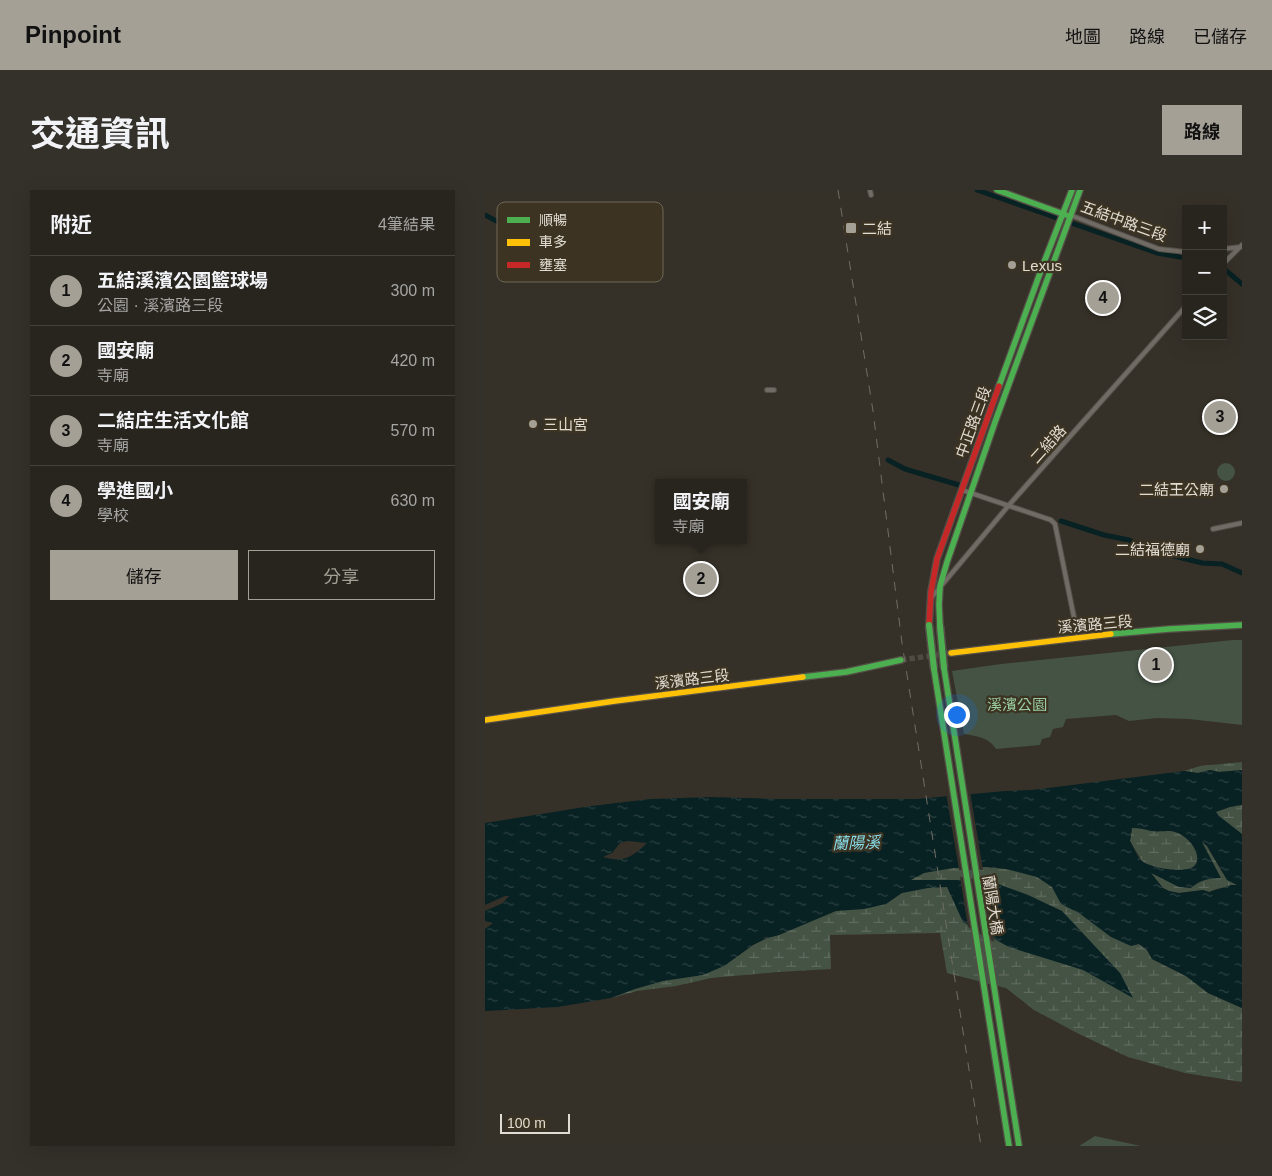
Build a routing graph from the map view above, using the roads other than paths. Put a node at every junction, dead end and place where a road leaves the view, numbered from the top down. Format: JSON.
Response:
{"nodes":[{"id":1,"x":870,"y":190,"type":"edge"},
{"id":2,"x":997,"y":190,"type":"edge"},
{"id":3,"x":1072,"y":190,"type":"edge"},
{"id":4,"x":1080,"y":190,"type":"edge"},
{"id":5,"x":871,"y":195,"type":"dead end"},
{"id":6,"x":1063,"y":214,"type":"junction"},
{"id":7,"x":1070,"y":216,"type":"junction"},
{"id":8,"x":1241,"y":246,"type":"edge"},
{"id":9,"x":1227,"y":248,"type":"edge"},
{"id":10,"x":1182,"y":252,"type":"edge"},
{"id":11,"x":1227,"y":260,"type":"edge"},
{"id":12,"x":1027,"y":309,"type":"junction"},
{"id":13,"x":1182,"y":310,"type":"edge"},
{"id":14,"x":1035,"y":311,"type":"junction"},
{"id":15,"x":767,"y":390,"type":"dead end"},
{"id":16,"x":774,"y":390,"type":"dead end"},
{"id":17,"x":962,"y":490,"type":"junction"},
{"id":18,"x":971,"y":493,"type":"junction"},
{"id":19,"x":1009,"y":505,"type":"junction"},
{"id":20,"x":1055,"y":516,"type":"dead end"},
{"id":21,"x":1051,"y":520,"type":"junction"},
{"id":22,"x":1242,"y":524,"type":"edge"},
{"id":23,"x":1213,"y":529,"type":"dead end"},
{"id":24,"x":940,"y":586,"type":"junction"},
{"id":25,"x":929,"y":599,"type":"junction"},
{"id":26,"x":1242,"y":626,"type":"edge"},
{"id":27,"x":1078,"y":637,"type":"junction"},
{"id":28,"x":951,"y":653,"type":"tunnel mouth"},
{"id":29,"x":901,"y":660,"type":"tunnel mouth"},
{"id":30,"x":944,"y":668,"type":"joint"},
{"id":31,"x":934,"y":669,"type":"joint"},
{"id":32,"x":485,"y":720,"type":"edge"},
{"id":33,"x":1009,"y":1146,"type":"edge"},
{"id":34,"x":1019,"y":1146,"type":"edge"}],
"edges":[{"from":1,"to":5,"type":"street"},
{"from":2,"to":6,"type":"main road","name":"五結中路三段"},
{"from":3,"to":6,"type":"main road","name":"中正路三段"},
{"from":4,"to":7,"type":"main road","name":"中正路三段"},
{"from":6,"to":7,"type":"main road","name":"五結中路三段"},
{"from":6,"to":12,"type":"main road","name":"中正路三段"},
{"from":7,"to":10,"type":"street","name":"五結中路三段"},
{"from":7,"to":14,"type":"main road","name":"中正路三段"},
{"from":8,"to":9,"type":"street"},
{"from":8,"to":11,"type":"street"},
{"from":12,"to":14,"type":"main road"},
{"from":12,"to":17,"type":"main road","name":"中正路三段"},
{"from":13,"to":19,"type":"street","name":"二結路"},
{"from":14,"to":18,"type":"main road","name":"中正路三段"},
{"from":15,"to":16,"type":"street"},
{"from":17,"to":18,"type":"street"},
{"from":17,"to":25,"type":"main road","name":"中正路三段"},
{"from":18,"to":19,"type":"street"},
{"from":18,"to":24,"type":"main road","name":"中正路三段"},
{"from":19,"to":21,"type":"street"},
{"from":19,"to":24,"type":"street","name":"二結路"},
{"from":20,"to":21,"type":"street"},
{"from":21,"to":27,"type":"street"},
{"from":22,"to":23,"type":"street"},
{"from":24,"to":25,"type":"street","name":"二結路"},
{"from":24,"to":30,"type":"main road","name":"中正路三段","bridge":true},
{"from":25,"to":31,"type":"main road","name":"中正路三段","bridge":true},
{"from":26,"to":27,"type":"main road","name":"溪濱路三段"},
{"from":27,"to":28,"type":"main road","name":"溪濱路三段"},
{"from":29,"to":32,"type":"main road","name":"溪濱路三段"},
{"from":30,"to":34,"type":"main road","name":"蘭陽大橋"},
{"from":31,"to":33,"type":"main road","name":"蘭陽大橋"}]}
